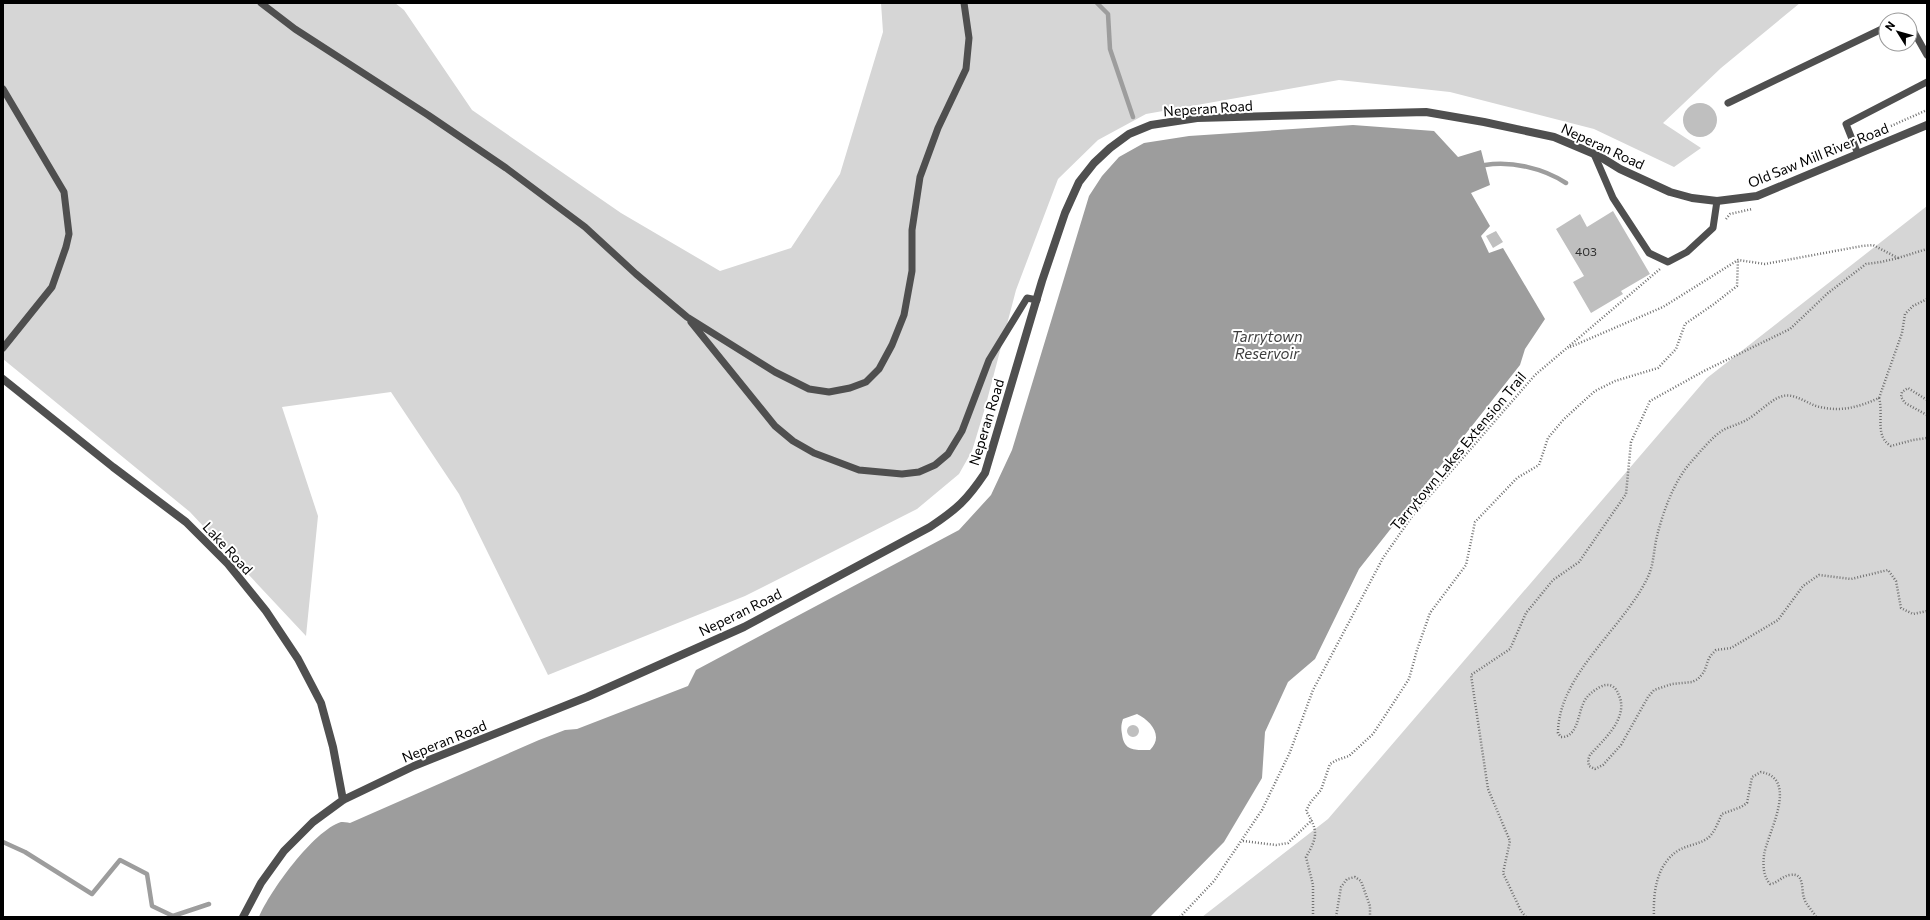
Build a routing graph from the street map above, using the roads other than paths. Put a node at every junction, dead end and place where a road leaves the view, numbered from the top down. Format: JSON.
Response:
{"nodes":[{"id":1,"x":261,"y":3,"type":"edge"},
{"id":2,"x":964,"y":3,"type":"edge"},
{"id":3,"x":1878,"y":31,"type":"edge"},
{"id":4,"x":1918,"y":39,"type":"edge"},
{"id":5,"x":1927,"y":55,"type":"edge"},
{"id":6,"x":1927,"y":82,"type":"edge"},
{"id":7,"x":3,"y":89,"type":"edge"},
{"id":8,"x":1728,"y":103,"type":"dead end"},
{"id":9,"x":1927,"y":125,"type":"edge"},
{"id":10,"x":1594,"y":154,"type":"junction"},
{"id":11,"x":1858,"y":154,"type":"junction"},
{"id":12,"x":1692,"y":198,"type":"joint"},
{"id":13,"x":1717,"y":201,"type":"junction"},
{"id":14,"x":1037,"y":300,"type":"junction"},
{"id":15,"x":687,"y":317,"type":"junction"},
{"id":16,"x":3,"y":348,"type":"edge"},
{"id":17,"x":3,"y":379,"type":"edge"},
{"id":18,"x":343,"y":800,"type":"junction"},
{"id":19,"x":243,"y":917,"type":"edge"}],
"edges":[{"from":1,"to":15,"type":"lane"},
{"from":2,"to":15,"type":"lane"},
{"from":3,"to":8,"type":"lane"},
{"from":4,"to":5,"type":"lane"},
{"from":6,"to":11,"type":"lane"},
{"from":7,"to":16,"type":"lane"},
{"from":9,"to":11,"type":"street","name":"Old Saw Mill River Road"},
{"from":10,"to":12,"type":"street","name":"Neperan Road"},
{"from":10,"to":13,"type":"lane"},
{"from":10,"to":14,"type":"street","name":"Neperan Road"},
{"from":11,"to":13,"type":"street","name":"Old Saw Mill River Road"},
{"from":12,"to":13,"type":"street","name":"Old Saw Mill River Road"},
{"from":14,"to":15,"type":"lane"},
{"from":14,"to":18,"type":"street","name":"Neperan Road"},
{"from":17,"to":18,"type":"street","name":"Lake Road"},
{"from":18,"to":19,"type":"street","name":"Neperan Road"}]}
